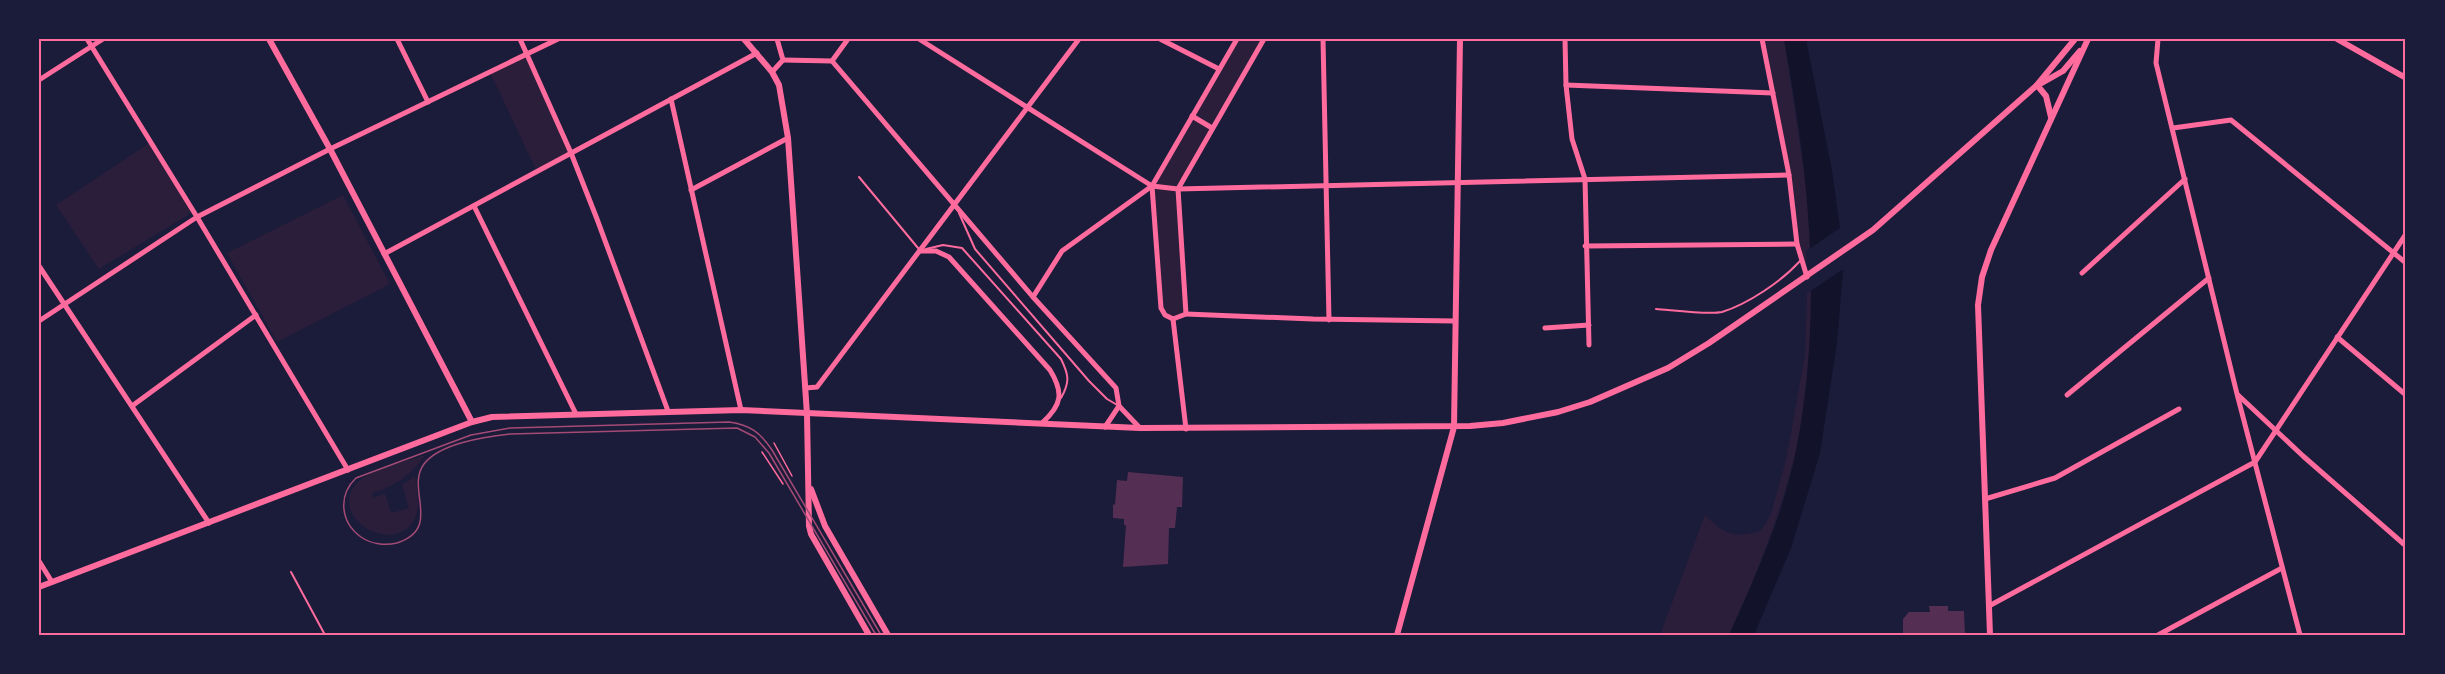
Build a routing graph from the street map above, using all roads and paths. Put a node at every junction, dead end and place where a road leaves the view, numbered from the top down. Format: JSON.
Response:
{"nodes":[{"id":1,"x":87,"y":39,"type":"edge"},
{"id":2,"x":104,"y":39,"type":"edge"},
{"id":3,"x":269,"y":39,"type":"edge"},
{"id":4,"x":397,"y":39,"type":"edge"},
{"id":5,"x":520,"y":39,"type":"edge"},
{"id":6,"x":558,"y":39,"type":"edge"},
{"id":7,"x":744,"y":39,"type":"edge"},
{"id":8,"x":777,"y":39,"type":"edge"},
{"id":9,"x":848,"y":39,"type":"edge"},
{"id":10,"x":919,"y":39,"type":"edge"},
{"id":11,"x":1079,"y":39,"type":"edge"},
{"id":12,"x":1160,"y":39,"type":"edge"},
{"id":13,"x":1237,"y":39,"type":"edge"},
{"id":14,"x":1264,"y":39,"type":"edge"},
{"id":15,"x":1323,"y":39,"type":"edge"},
{"id":16,"x":1460,"y":39,"type":"edge"},
{"id":17,"x":1564,"y":39,"type":"edge"},
{"id":18,"x":1762,"y":39,"type":"edge"},
{"id":19,"x":2075,"y":39,"type":"edge"},
{"id":20,"x":2088,"y":39,"type":"edge"},
{"id":21,"x":2158,"y":39,"type":"edge"},
{"id":22,"x":2337,"y":39,"type":"edge"},
{"id":23,"x":92,"y":46,"type":"junction"},
{"id":24,"x":2085,"y":46,"type":"junction"},
{"id":25,"x":757,"y":53,"type":"junction"},
{"id":26,"x":527,"y":54,"type":"junction"},
{"id":27,"x":783,"y":60,"type":"junction"},
{"id":28,"x":832,"y":61,"type":"junction"},
{"id":29,"x":1219,"y":69,"type":"junction"},
{"id":30,"x":771,"y":72,"type":"junction"},
{"id":31,"x":2406,"y":78,"type":"edge"},
{"id":32,"x":39,"y":80,"type":"edge"},
{"id":33,"x":1566,"y":85,"type":"junction"},
{"id":34,"x":2037,"y":85,"type":"junction"},
{"id":35,"x":1773,"y":93,"type":"junction"},
{"id":36,"x":671,"y":99,"type":"junction"},
{"id":37,"x":428,"y":102,"type":"junction"},
{"id":38,"x":1028,"y":108,"type":"junction"},
{"id":39,"x":1192,"y":116,"type":"junction"},
{"id":40,"x":2051,"y":120,"type":"junction"},
{"id":41,"x":1212,"y":128,"type":"junction"},
{"id":42,"x":2173,"y":128,"type":"junction"},
{"id":43,"x":788,"y":138,"type":"junction"},
{"id":44,"x":330,"y":149,"type":"junction"},
{"id":45,"x":571,"y":153,"type":"junction"},
{"id":46,"x":1789,"y":175,"type":"junction"},
{"id":47,"x":859,"y":177,"type":"dead end"},
{"id":48,"x":1585,"y":179,"type":"junction"},
{"id":49,"x":2185,"y":179,"type":"junction"},
{"id":50,"x":1458,"y":184,"type":"junction"},
{"id":51,"x":1152,"y":186,"type":"junction"},
{"id":52,"x":1327,"y":186,"type":"junction"},
{"id":53,"x":1178,"y":189,"type":"junction"},
{"id":54,"x":692,"y":190,"type":"junction"},
{"id":55,"x":956,"y":205,"type":"junction"},
{"id":56,"x":474,"y":206,"type":"junction"},
{"id":57,"x":197,"y":217,"type":"junction"},
{"id":58,"x":2406,"y":234,"type":"edge"},
{"id":59,"x":1797,"y":244,"type":"junction"},
{"id":60,"x":1585,"y":246,"type":"junction"},
{"id":61,"x":920,"y":251,"type":"junction"},
{"id":62,"x":2393,"y":253,"type":"junction"},
{"id":63,"x":384,"y":254,"type":"junction"},
{"id":64,"x":1800,"y":261,"type":"junction"},
{"id":65,"x":2406,"y":263,"type":"edge"},
{"id":66,"x":39,"y":266,"type":"edge"},
{"id":67,"x":2082,"y":273,"type":"dead end"},
{"id":68,"x":1806,"y":277,"type":"junction"},
{"id":69,"x":2209,"y":278,"type":"junction"},
{"id":70,"x":1034,"y":297,"type":"junction"},
{"id":71,"x":65,"y":304,"type":"junction"},
{"id":72,"x":1656,"y":309,"type":"dead end"},
{"id":73,"x":1186,"y":314,"type":"junction"},
{"id":74,"x":256,"y":315,"type":"junction"},
{"id":75,"x":1173,"y":319,"type":"junction"},
{"id":76,"x":1329,"y":320,"type":"junction"},
{"id":77,"x":39,"y":321,"type":"edge"},
{"id":78,"x":1455,"y":321,"type":"junction"},
{"id":79,"x":1589,"y":325,"type":"junction"},
{"id":80,"x":1545,"y":328,"type":"dead end"},
{"id":81,"x":2337,"y":337,"type":"junction"},
{"id":82,"x":1589,"y":345,"type":"dead end"},
{"id":83,"x":806,"y":388,"type":"junction"},
{"id":84,"x":2237,"y":394,"type":"junction"},
{"id":85,"x":2067,"y":395,"type":"dead end"},
{"id":86,"x":2406,"y":395,"type":"edge"},
{"id":87,"x":1060,"y":400,"type":"junction"},
{"id":88,"x":132,"y":406,"type":"junction"},
{"id":89,"x":1119,"y":406,"type":"junction"},
{"id":90,"x":2179,"y":409,"type":"dead end"},
{"id":91,"x":668,"y":411,"type":"junction"},
{"id":92,"x":741,"y":411,"type":"junction"},
{"id":93,"x":576,"y":414,"type":"junction"},
{"id":94,"x":807,"y":414,"type":"junction"},
{"id":95,"x":472,"y":422,"type":"junction"},
{"id":96,"x":1042,"y":423,"type":"junction"},
{"id":97,"x":1105,"y":427,"type":"junction"},
{"id":98,"x":1454,"y":427,"type":"junction"},
{"id":99,"x":1140,"y":428,"type":"junction"},
{"id":100,"x":1186,"y":429,"type":"junction"},
{"id":101,"x":2274,"y":430,"type":"junction"},
{"id":102,"x":774,"y":443,"type":"dead end"},
{"id":103,"x":762,"y":452,"type":"dead end"},
{"id":104,"x":2255,"y":462,"type":"junction"},
{"id":105,"x":348,"y":470,"type":"junction"},
{"id":106,"x":792,"y":476,"type":"dead end"},
{"id":107,"x":809,"y":483,"type":"junction"},
{"id":108,"x":783,"y":484,"type":"dead end"},
{"id":109,"x":1985,"y":499,"type":"junction"},
{"id":110,"x":208,"y":523,"type":"junction"},
{"id":111,"x":2406,"y":546,"type":"edge"},
{"id":112,"x":39,"y":561,"type":"edge"},
{"id":113,"x":2282,"y":568,"type":"junction"},
{"id":114,"x":291,"y":572,"type":"dead end"},
{"id":115,"x":52,"y":582,"type":"junction"},
{"id":116,"x":39,"y":587,"type":"edge"},
{"id":117,"x":1989,"y":606,"type":"junction"},
{"id":118,"x":325,"y":635,"type":"edge"},
{"id":119,"x":869,"y":635,"type":"edge"},
{"id":120,"x":888,"y":635,"type":"edge"},
{"id":121,"x":1397,"y":635,"type":"edge"},
{"id":122,"x":1990,"y":635,"type":"edge"},
{"id":123,"x":2158,"y":635,"type":"edge"},
{"id":124,"x":2300,"y":635,"type":"edge"}],
"edges":[{"from":1,"to":23,"type":"street"},
{"from":2,"to":23,"type":"street"},
{"from":3,"to":44,"type":"street"},
{"from":4,"to":37,"type":"street"},
{"from":5,"to":26,"type":"street"},
{"from":6,"to":26,"type":"street"},
{"from":7,"to":25,"type":"street"},
{"from":8,"to":27,"type":"street"},
{"from":9,"to":28,"type":"street"},
{"from":10,"to":38,"type":"street"},
{"from":11,"to":38,"type":"street"},
{"from":12,"to":29,"type":"street"},
{"from":13,"to":29,"type":"street"},
{"from":14,"to":41,"type":"street"},
{"from":15,"to":52,"type":"street"},
{"from":16,"to":50,"type":"street"},
{"from":17,"to":33,"type":"street"},
{"from":18,"to":35,"type":"street"},
{"from":19,"to":34,"type":"street"},
{"from":20,"to":24,"type":"street"},
{"from":21,"to":42,"type":"street"},
{"from":22,"to":31,"type":"street"},
{"from":23,"to":32,"type":"street"},
{"from":23,"to":57,"type":"street"},
{"from":24,"to":34,"type":"street"},
{"from":24,"to":40,"type":"street"},
{"from":25,"to":30,"type":"street"},
{"from":25,"to":36,"type":"street"},
{"from":26,"to":37,"type":"street"},
{"from":26,"to":45,"type":"street"},
{"from":27,"to":28,"type":"street"},
{"from":27,"to":30,"type":"street"},
{"from":28,"to":55,"type":"street"},
{"from":29,"to":39,"type":"street"},
{"from":30,"to":43,"type":"street"},
{"from":33,"to":35,"type":"street"},
{"from":33,"to":48,"type":"street"},
{"from":34,"to":40,"type":"street"},
{"from":34,"to":68,"type":"street"},
{"from":35,"to":46,"type":"street"},
{"from":36,"to":45,"type":"street"},
{"from":36,"to":54,"type":"street"},
{"from":37,"to":44,"type":"street"},
{"from":38,"to":51,"type":"street"},
{"from":38,"to":55,"type":"street"},
{"from":39,"to":41,"type":"street"},
{"from":39,"to":51,"type":"street"},
{"from":40,"to":109,"type":"street"},
{"from":41,"to":53,"type":"street"},
{"from":42,"to":49,"type":"street"},
{"from":42,"to":62,"type":"street"},
{"from":43,"to":54,"type":"street"},
{"from":43,"to":83,"type":"street"},
{"from":44,"to":57,"type":"street"},
{"from":44,"to":63,"type":"street"},
{"from":45,"to":56,"type":"street"},
{"from":45,"to":91,"type":"street"},
{"from":46,"to":48,"type":"street"},
{"from":46,"to":59,"type":"street"},
{"from":47,"to":61,"type":"lane"},
{"from":48,"to":50,"type":"street"},
{"from":48,"to":60,"type":"street"},
{"from":49,"to":67,"type":"street"},
{"from":49,"to":69,"type":"street"},
{"from":50,"to":52,"type":"street"},
{"from":50,"to":78,"type":"street"},
{"from":51,"to":53,"type":"street"},
{"from":51,"to":70,"type":"street"},
{"from":51,"to":75,"type":"street"},
{"from":52,"to":53,"type":"street"},
{"from":52,"to":76,"type":"street"},
{"from":53,"to":73,"type":"street"},
{"from":54,"to":92,"type":"street"},
{"from":55,"to":61,"type":"street"},
{"from":55,"to":70,"type":"street"},
{"from":55,"to":89,"type":"lane"},
{"from":56,"to":63,"type":"street"},
{"from":56,"to":93,"type":"street"},
{"from":57,"to":71,"type":"street"},
{"from":57,"to":74,"type":"street"},
{"from":58,"to":62,"type":"street"},
{"from":59,"to":60,"type":"street"},
{"from":59,"to":64,"type":"street"},
{"from":60,"to":79,"type":"street"},
{"from":61,"to":83,"type":"street"},
{"from":61,"to":87,"type":"street"},
{"from":61,"to":87,"type":"lane"},
{"from":62,"to":65,"type":"street"},
{"from":62,"to":81,"type":"street"},
{"from":63,"to":95,"type":"street"},
{"from":64,"to":68,"type":"street"},
{"from":64,"to":72,"type":"lane"},
{"from":66,"to":71,"type":"street"},
{"from":68,"to":98,"type":"street"},
{"from":69,"to":84,"type":"street"},
{"from":69,"to":85,"type":"street"},
{"from":70,"to":89,"type":"street"},
{"from":71,"to":77,"type":"street"},
{"from":71,"to":88,"type":"street"},
{"from":73,"to":75,"type":"street"},
{"from":73,"to":76,"type":"street"},
{"from":74,"to":88,"type":"street"},
{"from":74,"to":105,"type":"street"},
{"from":75,"to":100,"type":"street"},
{"from":76,"to":78,"type":"street"},
{"from":78,"to":98,"type":"street"},
{"from":79,"to":80,"type":"street"},
{"from":79,"to":82,"type":"street"},
{"from":81,"to":86,"type":"street"},
{"from":81,"to":101,"type":"street"},
{"from":83,"to":94,"type":"street"},
{"from":84,"to":101,"type":"street"},
{"from":84,"to":104,"type":"street"},
{"from":87,"to":96,"type":"street"},
{"from":88,"to":110,"type":"street"},
{"from":89,"to":97,"type":"street"},
{"from":89,"to":99,"type":"street"},
{"from":90,"to":109,"type":"street"},
{"from":91,"to":92,"type":"street"},
{"from":91,"to":93,"type":"street"},
{"from":92,"to":94,"type":"street"},
{"from":93,"to":95,"type":"street"},
{"from":94,"to":96,"type":"street"},
{"from":94,"to":107,"type":"street"},
{"from":95,"to":105,"type":"street"},
{"from":96,"to":97,"type":"street"},
{"from":97,"to":99,"type":"street"},
{"from":98,"to":100,"type":"street"},
{"from":98,"to":121,"type":"street"},
{"from":99,"to":100,"type":"street"},
{"from":101,"to":104,"type":"street"},
{"from":101,"to":111,"type":"street"},
{"from":102,"to":106,"type":"path"},
{"from":103,"to":108,"type":"path"},
{"from":104,"to":113,"type":"street"},
{"from":104,"to":117,"type":"street"},
{"from":105,"to":110,"type":"street"},
{"from":107,"to":119,"type":"street"},
{"from":107,"to":120,"type":"street"},
{"from":109,"to":117,"type":"street"},
{"from":110,"to":115,"type":"street"},
{"from":112,"to":115,"type":"street"},
{"from":113,"to":123,"type":"street"},
{"from":113,"to":124,"type":"street"},
{"from":114,"to":118,"type":"lane"},
{"from":115,"to":116,"type":"street"},
{"from":117,"to":122,"type":"street"}]}
